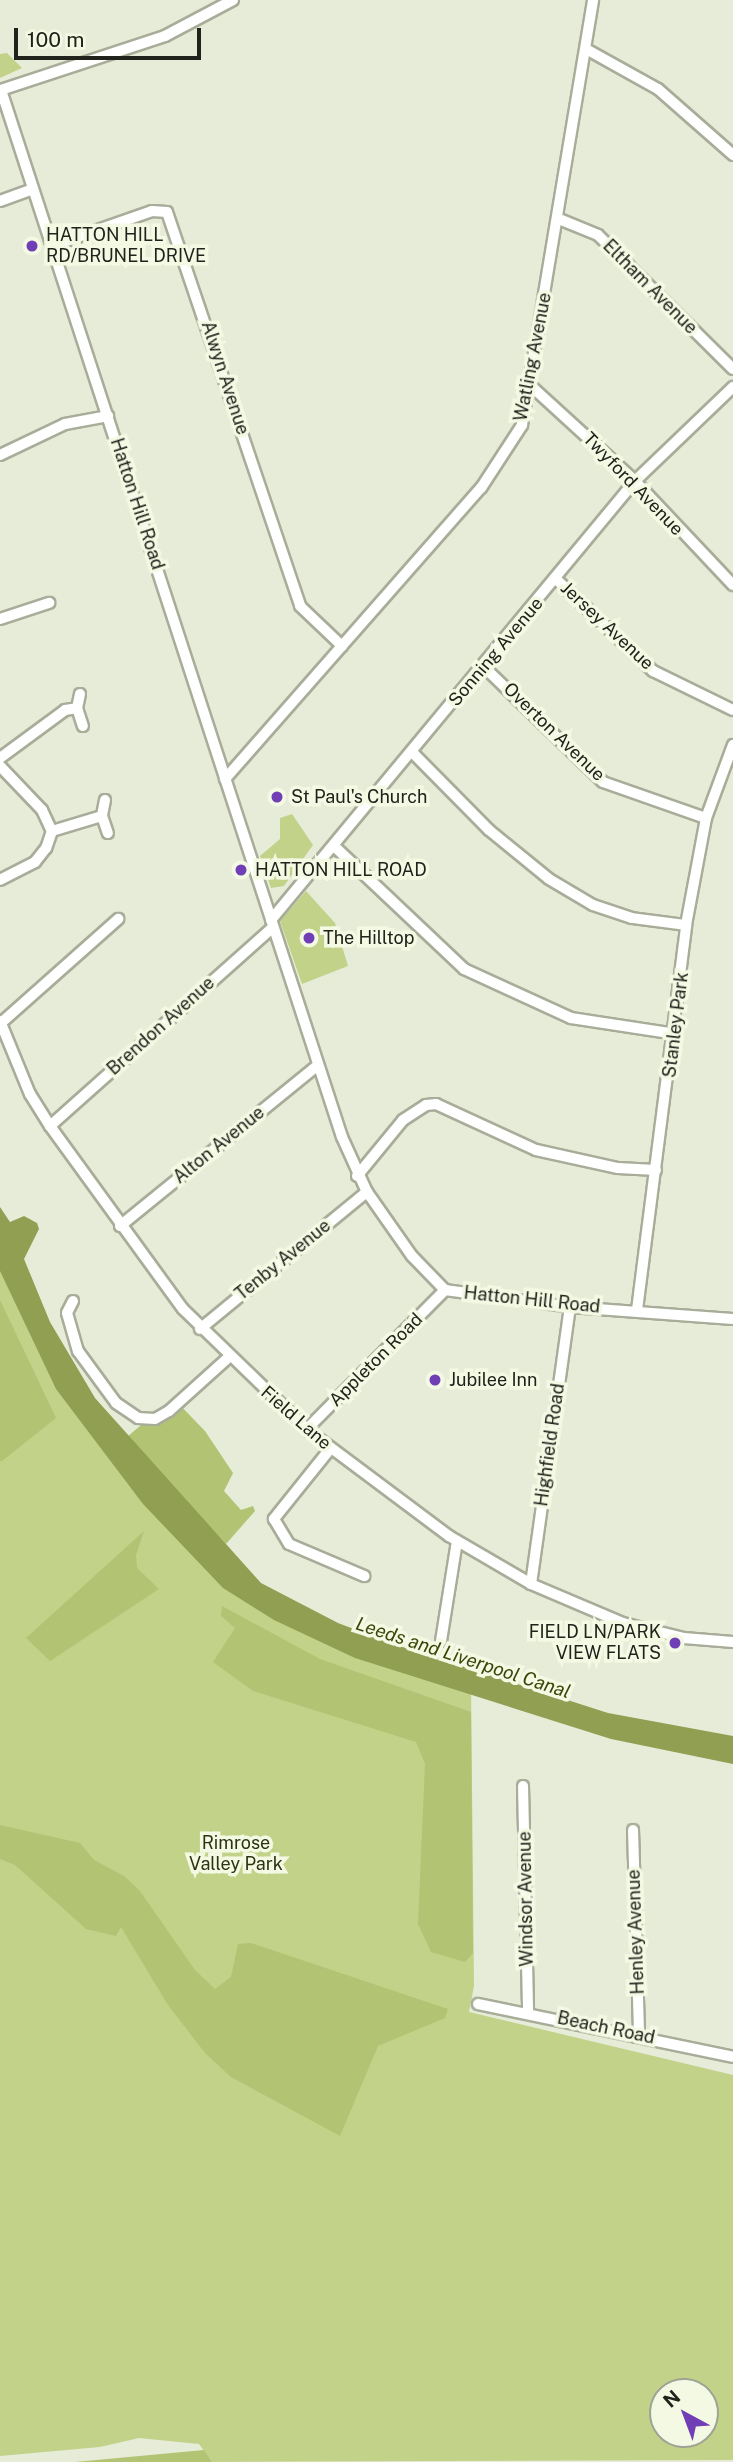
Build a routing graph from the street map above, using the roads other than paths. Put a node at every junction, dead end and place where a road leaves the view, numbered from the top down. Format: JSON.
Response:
{"nodes":[{"id":1,"x":593,"y":0,"type":"edge"},
{"id":2,"x":226,"y":2,"type":"edge"},
{"id":3,"x":586,"y":50,"type":"junction"},
{"id":4,"x":1,"y":90,"type":"edge"},
{"id":5,"x":733,"y":155,"type":"edge"},
{"id":6,"x":31,"y":190,"type":"junction"},
{"id":7,"x":0,"y":201,"type":"edge"},
{"id":8,"x":559,"y":219,"type":"junction"},
{"id":9,"x":52,"y":246,"type":"junction"},
{"id":10,"x":733,"y":369,"type":"edge"},
{"id":11,"x":531,"y":386,"type":"junction"},
{"id":12,"x":733,"y":387,"type":"edge"},
{"id":13,"x":108,"y":416,"type":"junction"},
{"id":14,"x":0,"y":455,"type":"edge"},
{"id":15,"x":635,"y":481,"type":"junction"},
{"id":16,"x":556,"y":579,"type":"junction"},
{"id":17,"x":733,"y":585,"type":"edge"},
{"id":18,"x":49,"y":603,"type":"dead end"},
{"id":19,"x":0,"y":620,"type":"edge"},
{"id":20,"x":342,"y":646,"type":"junction"},
{"id":21,"x":485,"y":667,"type":"junction"},
{"id":22,"x":80,"y":694,"type":"dead end"},
{"id":23,"x":77,"y":708,"type":"junction"},
{"id":24,"x":733,"y":710,"type":"edge"},
{"id":25,"x":83,"y":726,"type":"dead end"},
{"id":26,"x":733,"y":745,"type":"edge"},
{"id":27,"x":412,"y":752,"type":"junction"},
{"id":28,"x":0,"y":758,"type":"edge"},
{"id":29,"x":0,"y":766,"type":"edge"},
{"id":30,"x":225,"y":779,"type":"junction"},
{"id":31,"x":105,"y":800,"type":"dead end"},
{"id":32,"x":102,"y":816,"type":"junction"},
{"id":33,"x":706,"y":818,"type":"junction"},
{"id":34,"x":52,"y":831,"type":"junction"},
{"id":35,"x":108,"y":833,"type":"dead end"},
{"id":36,"x":334,"y":846,"type":"junction"},
{"id":37,"x":0,"y":880,"type":"edge"},
{"id":38,"x":118,"y":919,"type":"dead end"},
{"id":39,"x":272,"y":923,"type":"junction"},
{"id":40,"x":686,"y":925,"type":"junction"},
{"id":41,"x":1,"y":1022,"type":"edge"},
{"id":42,"x":676,"y":1034,"type":"junction"},
{"id":43,"x":318,"y":1065,"type":"junction"},
{"id":44,"x":50,"y":1126,"type":"junction"},
{"id":45,"x":656,"y":1170,"type":"junction"},
{"id":46,"x":357,"y":1176,"type":"junction"},
{"id":47,"x":367,"y":1192,"type":"junction"},
{"id":48,"x":120,"y":1226,"type":"junction"},
{"id":49,"x":445,"y":1290,"type":"junction"},
{"id":50,"x":73,"y":1301,"type":"dead end"},
{"id":51,"x":570,"y":1307,"type":"junction"},
{"id":52,"x":637,"y":1310,"type":"junction"},
{"id":53,"x":733,"y":1319,"type":"edge"},
{"id":54,"x":200,"y":1329,"type":"junction"},
{"id":55,"x":229,"y":1357,"type":"junction"},
{"id":56,"x":307,"y":1429,"type":"junction"},
{"id":57,"x":330,"y":1449,"type":"junction"},
{"id":58,"x":457,"y":1541,"type":"junction"},
{"id":59,"x":364,"y":1576,"type":"dead end"},
{"id":60,"x":531,"y":1584,"type":"junction"},
{"id":61,"x":441,"y":1641,"type":"dead end"},
{"id":62,"x":733,"y":1642,"type":"edge"},
{"id":63,"x":523,"y":1786,"type":"dead end"},
{"id":64,"x":633,"y":1830,"type":"dead end"},
{"id":65,"x":478,"y":2004,"type":"dead end"},
{"id":66,"x":528,"y":2012,"type":"junction"},
{"id":67,"x":639,"y":2034,"type":"junction"},
{"id":68,"x":733,"y":2057,"type":"edge"}],
"edges":[{"from":1,"to":3,"type":"street","name":"Watling Avenue"},
{"from":2,"to":4,"type":"street"},
{"from":3,"to":5,"type":"street"},
{"from":3,"to":8,"type":"street","name":"Watling Avenue"},
{"from":4,"to":6,"type":"street","name":"Hatton Hill Road"},
{"from":6,"to":7,"type":"street"},
{"from":6,"to":9,"type":"street","name":"Hatton Hill Road"},
{"from":8,"to":10,"type":"street","name":"Eltham Avenue"},
{"from":8,"to":11,"type":"street","name":"Watling Avenue"},
{"from":9,"to":13,"type":"street","name":"Hatton Hill Road"},
{"from":9,"to":20,"type":"street","name":"Alwyn Avenue"},
{"from":11,"to":15,"type":"street","name":"Twyford Avenue"},
{"from":11,"to":20,"type":"street","name":"Watling Avenue"},
{"from":12,"to":15,"type":"street","name":"Sonning Avenue"},
{"from":13,"to":14,"type":"street"},
{"from":13,"to":30,"type":"street","name":"Hatton Hill Road"},
{"from":15,"to":16,"type":"street","name":"Sonning Avenue"},
{"from":15,"to":17,"type":"street","name":"Twyford Avenue"},
{"from":16,"to":21,"type":"street","name":"Sonning Avenue"},
{"from":16,"to":24,"type":"street","name":"Jersey Avenue"},
{"from":18,"to":19,"type":"street"},
{"from":20,"to":30,"type":"street","name":"Watling Avenue"},
{"from":21,"to":27,"type":"street","name":"Sonning Avenue"},
{"from":21,"to":33,"type":"street","name":"Overton Avenue"},
{"from":22,"to":23,"type":"street"},
{"from":23,"to":25,"type":"street"},
{"from":23,"to":28,"type":"street"},
{"from":26,"to":33,"type":"street","name":"Stanley Park"},
{"from":27,"to":36,"type":"street","name":"Sonning Avenue"},
{"from":27,"to":40,"type":"street"},
{"from":29,"to":34,"type":"street"},
{"from":30,"to":39,"type":"street","name":"Hatton Hill Road"},
{"from":31,"to":32,"type":"street"},
{"from":32,"to":34,"type":"street"},
{"from":32,"to":35,"type":"street"},
{"from":33,"to":40,"type":"street","name":"Stanley Park"},
{"from":34,"to":37,"type":"street"},
{"from":36,"to":39,"type":"street","name":"Sonning Avenue"},
{"from":36,"to":42,"type":"street"},
{"from":38,"to":41,"type":"street"},
{"from":39,"to":43,"type":"street","name":"Hatton Hill Road"},
{"from":39,"to":44,"type":"street","name":"Brendon Avenue"},
{"from":40,"to":42,"type":"street","name":"Stanley Park"},
{"from":41,"to":44,"type":"street","name":"Field Lane"},
{"from":42,"to":45,"type":"street","name":"Stanley Park"},
{"from":43,"to":46,"type":"street","name":"Hatton Hill Road"},
{"from":43,"to":48,"type":"street","name":"Alton Avenue"},
{"from":44,"to":48,"type":"street","name":"Field Lane"},
{"from":45,"to":46,"type":"street"},
{"from":45,"to":52,"type":"street","name":"Stanley Park"},
{"from":46,"to":47,"type":"street","name":"Hatton Hill Road"},
{"from":47,"to":49,"type":"street","name":"Hatton Hill Road"},
{"from":47,"to":54,"type":"street","name":"Tenby Avenue"},
{"from":48,"to":54,"type":"street","name":"Field Lane"},
{"from":49,"to":51,"type":"street","name":"Hatton Hill Road"},
{"from":49,"to":56,"type":"street","name":"Appleton Road"},
{"from":50,"to":55,"type":"street"},
{"from":51,"to":52,"type":"street","name":"Hatton Hill Road"},
{"from":51,"to":60,"type":"street","name":"Highfield Road"},
{"from":52,"to":53,"type":"street","name":"Hatton Hill Road"},
{"from":54,"to":55,"type":"street","name":"Field Lane"},
{"from":55,"to":56,"type":"street","name":"Field Lane"},
{"from":56,"to":57,"type":"street","name":"Field Lane"},
{"from":57,"to":58,"type":"street","name":"Field Lane"},
{"from":57,"to":59,"type":"street"},
{"from":58,"to":60,"type":"street","name":"Field Lane"},
{"from":58,"to":61,"type":"street"},
{"from":60,"to":62,"type":"street","name":"Field Lane"},
{"from":63,"to":66,"type":"street","name":"Windsor Avenue"},
{"from":64,"to":67,"type":"street","name":"Henley Avenue"},
{"from":65,"to":66,"type":"street","name":"Beach Road"},
{"from":66,"to":67,"type":"street","name":"Beach Road"},
{"from":67,"to":68,"type":"street","name":"Beach Road"}]}
